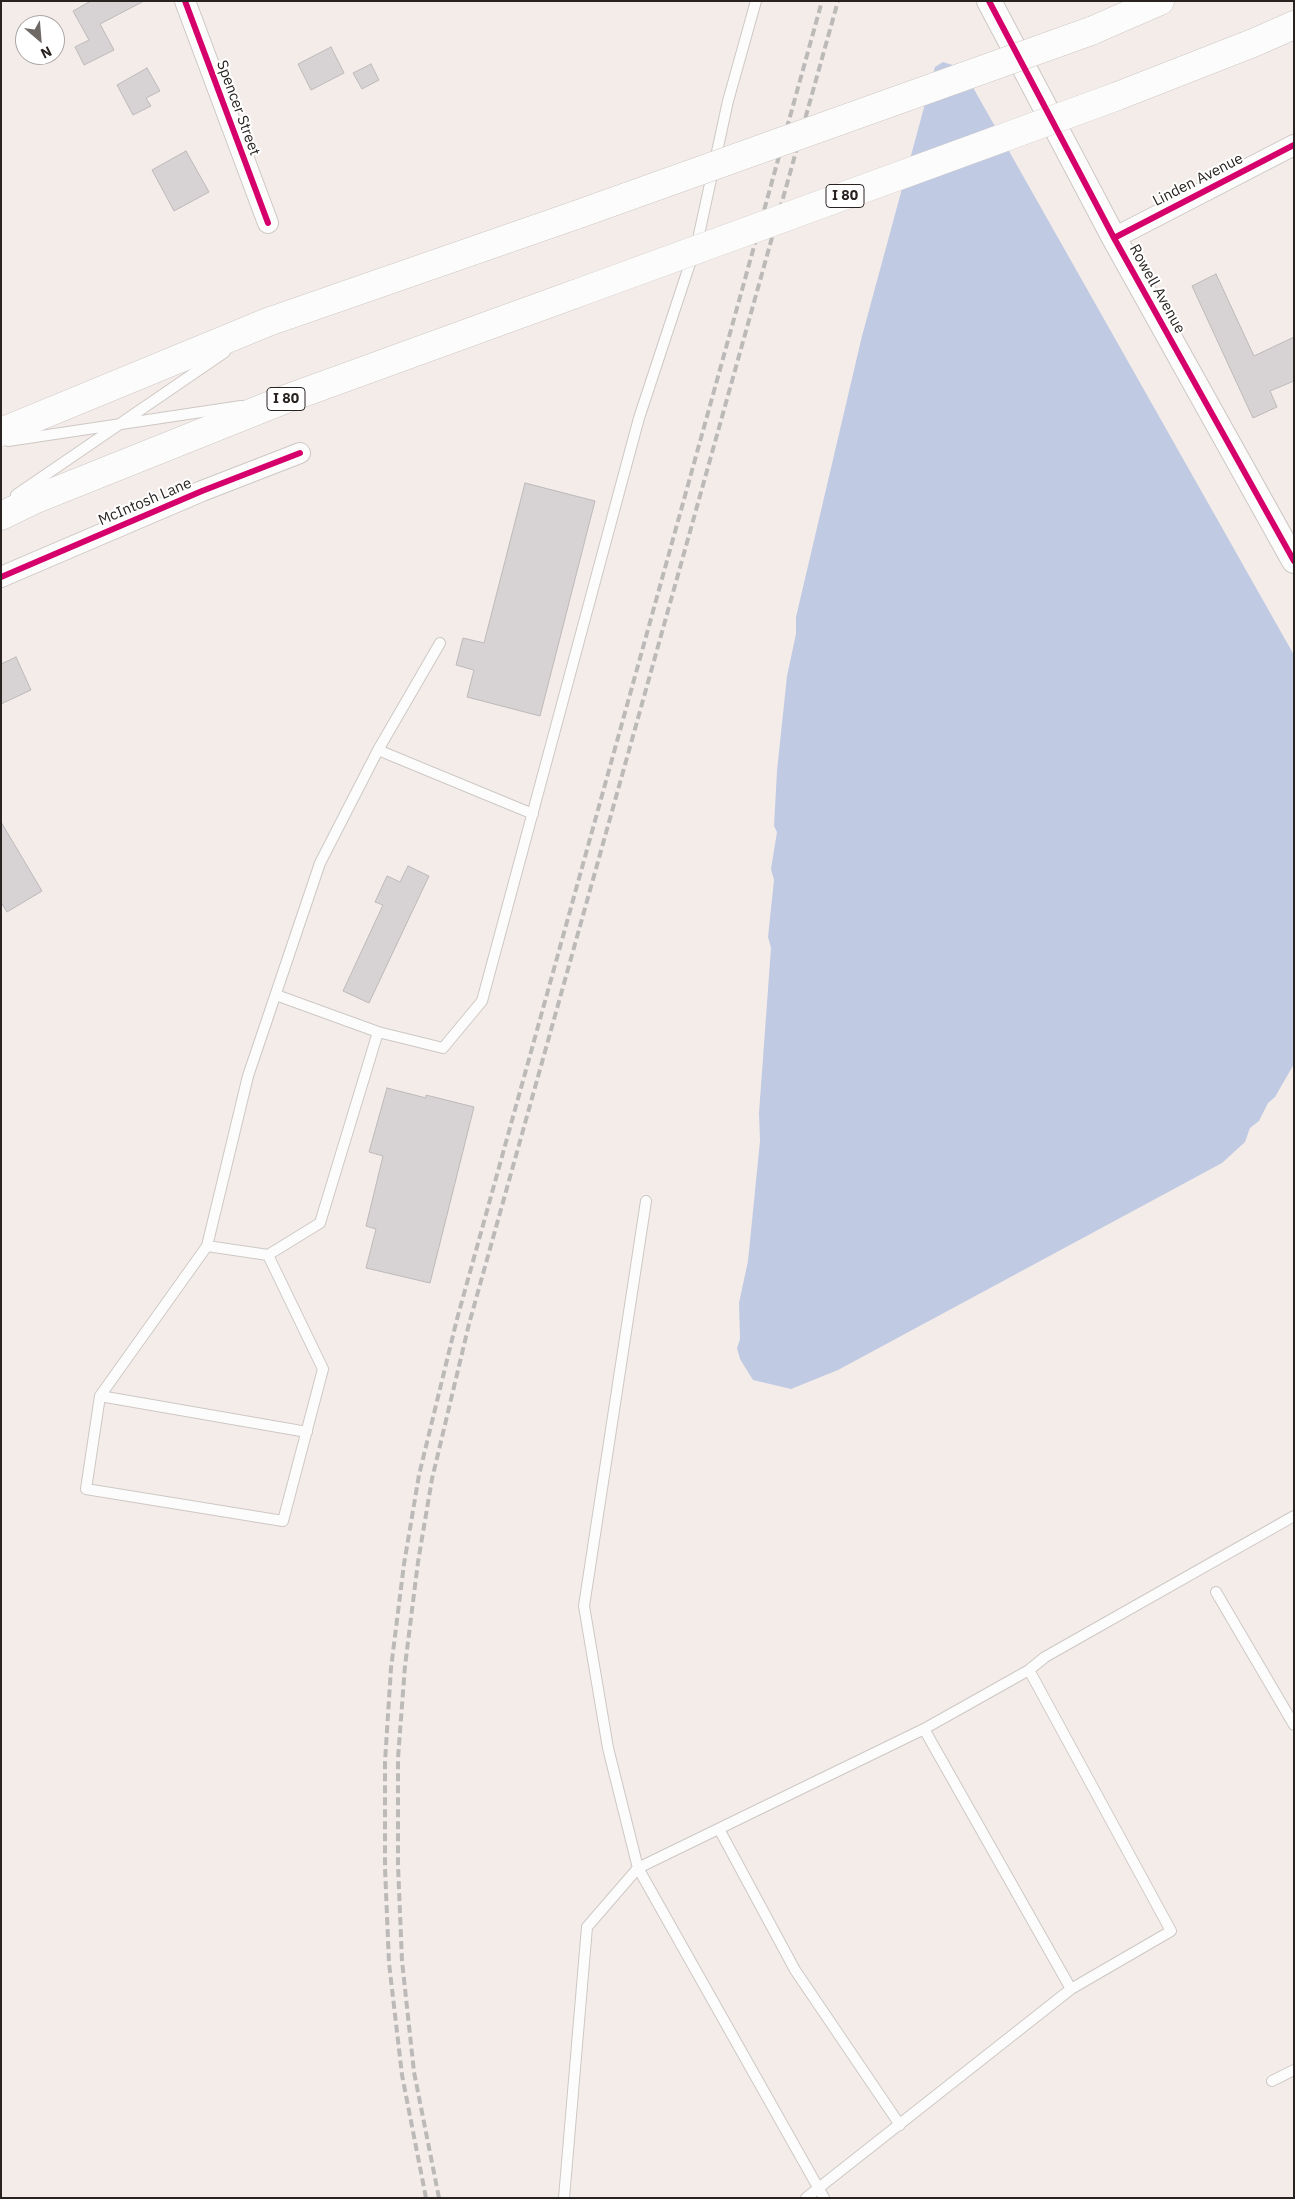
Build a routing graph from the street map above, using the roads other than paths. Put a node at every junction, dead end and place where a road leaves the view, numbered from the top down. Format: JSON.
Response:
{"nodes":[{"id":1,"x":185,"y":1,"type":"edge"},
{"id":2,"x":756,"y":1,"type":"edge"},
{"id":3,"x":989,"y":1,"type":"edge"},
{"id":4,"x":1160,"y":1,"type":"edge"},
{"id":5,"x":1294,"y":25,"type":"edge"},
{"id":6,"x":1294,"y":145,"type":"edge"},
{"id":7,"x":268,"y":223,"type":"dead end"},
{"id":8,"x":1114,"y":238,"type":"junction"},
{"id":9,"x":268,"y":322,"type":"junction"},
{"id":10,"x":286,"y":399,"type":"junction"},
{"id":11,"x":120,"y":424,"type":"junction"},
{"id":12,"x":1,"y":432,"type":"edge"},
{"id":13,"x":1,"y":442,"type":"edge"},
{"id":14,"x":300,"y":453,"type":"dead end"},
{"id":15,"x":1,"y":506,"type":"edge"},
{"id":16,"x":1,"y":516,"type":"edge"},
{"id":17,"x":1294,"y":561,"type":"edge"},
{"id":18,"x":1,"y":578,"type":"edge"},
{"id":19,"x":440,"y":644,"type":"dead end"},
{"id":20,"x":378,"y":750,"type":"junction"},
{"id":21,"x":533,"y":814,"type":"junction"},
{"id":22,"x":276,"y":995,"type":"junction"},
{"id":23,"x":378,"y":1032,"type":"junction"},
{"id":24,"x":646,"y":1201,"type":"dead end"},
{"id":25,"x":207,"y":1246,"type":"junction"},
{"id":26,"x":268,"y":1255,"type":"junction"},
{"id":27,"x":100,"y":1396,"type":"junction"},
{"id":28,"x":307,"y":1432,"type":"junction"},
{"id":29,"x":1294,"y":1516,"type":"edge"},
{"id":30,"x":1216,"y":1592,"type":"dead end"},
{"id":31,"x":1030,"y":1670,"type":"junction"},
{"id":32,"x":1294,"y":1725,"type":"edge"},
{"id":33,"x":924,"y":1729,"type":"junction"},
{"id":34,"x":720,"y":1829,"type":"junction"},
{"id":35,"x":638,"y":1868,"type":"junction"},
{"id":36,"x":1071,"y":1989,"type":"junction"},
{"id":37,"x":1294,"y":2070,"type":"edge"},
{"id":38,"x":1272,"y":2082,"type":"dead end"},
{"id":39,"x":900,"y":2125,"type":"junction"},
{"id":40,"x":817,"y":2188,"type":"junction"},
{"id":41,"x":564,"y":2198,"type":"edge"},
{"id":42,"x":806,"y":2198,"type":"edge"},
{"id":43,"x":824,"y":2198,"type":"edge"}],
"edges":[{"from":1,"to":7,"type":"street","name":"Spencer Street"},
{"from":2,"to":21,"type":"lane"},
{"from":3,"to":8,"type":"street","name":"Rowell Avenue"},
{"from":4,"to":9,"type":"highway","bridge":true},
{"from":5,"to":10,"type":"highway","number":"I 80","bridge":true},
{"from":6,"to":8,"type":"street","name":"Linden Avenue"},
{"from":8,"to":17,"type":"street","name":"Rowell Avenue"},
{"from":9,"to":11,"type":"lane"},
{"from":9,"to":12,"type":"highway"},
{"from":10,"to":11,"type":"lane"},
{"from":10,"to":16,"type":"highway","number":"I 80"},
{"from":11,"to":13,"type":"lane"},
{"from":11,"to":15,"type":"lane"},
{"from":14,"to":18,"type":"street","name":"McIntosh Lane"},
{"from":19,"to":20,"type":"lane"},
{"from":20,"to":21,"type":"lane"},
{"from":20,"to":22,"type":"lane"},
{"from":21,"to":23,"type":"lane"},
{"from":22,"to":23,"type":"lane"},
{"from":22,"to":25,"type":"lane"},
{"from":23,"to":26,"type":"lane"},
{"from":24,"to":35,"type":"lane"},
{"from":25,"to":26,"type":"lane"},
{"from":25,"to":27,"type":"lane"},
{"from":26,"to":28,"type":"lane"},
{"from":27,"to":28,"type":"lane"},
{"from":27,"to":28,"type":"lane"},
{"from":29,"to":31,"type":"lane"},
{"from":30,"to":32,"type":"lane"},
{"from":31,"to":33,"type":"lane"},
{"from":31,"to":36,"type":"lane"},
{"from":33,"to":34,"type":"lane"},
{"from":33,"to":36,"type":"lane"},
{"from":34,"to":35,"type":"lane"},
{"from":34,"to":39,"type":"lane"},
{"from":35,"to":40,"type":"lane"},
{"from":35,"to":41,"type":"lane"},
{"from":36,"to":39,"type":"lane"},
{"from":37,"to":38,"type":"lane"},
{"from":39,"to":40,"type":"lane"},
{"from":40,"to":42,"type":"lane"},
{"from":40,"to":43,"type":"lane"}]}
